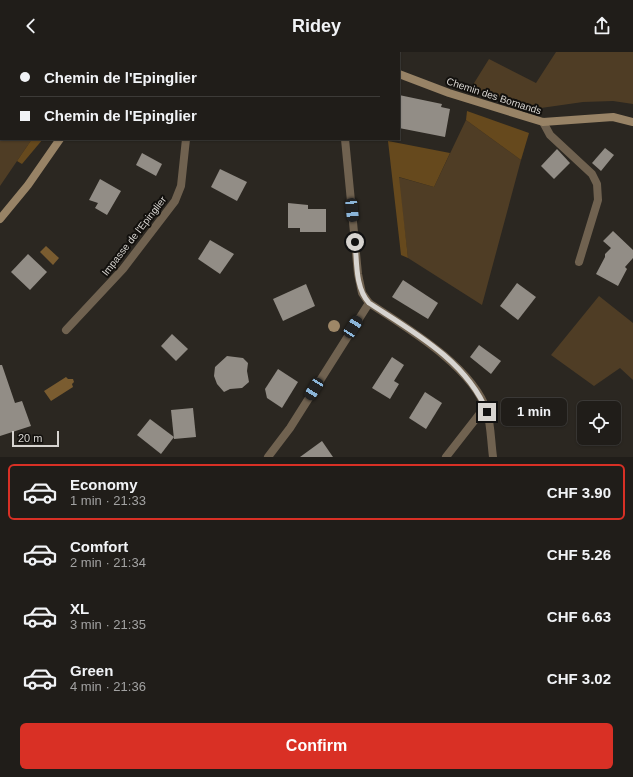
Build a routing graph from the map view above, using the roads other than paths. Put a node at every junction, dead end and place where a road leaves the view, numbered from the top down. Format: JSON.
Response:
{"nodes":[{"id":1,"x":400,"y":74,"type":"edge"},
{"id":2,"x":543,"y":122,"type":"junction"},
{"id":3,"x":633,"y":122,"type":"edge"},
{"id":4,"x":59,"y":140,"type":"edge"},
{"id":5,"x":186,"y":140,"type":"edge"},
{"id":6,"x":345,"y":140,"type":"edge"},
{"id":7,"x":0,"y":219,"type":"edge"},
{"id":8,"x":579,"y":262,"type":"dead end"},
{"id":9,"x":369,"y":303,"type":"junction"},
{"id":10,"x":66,"y":330,"type":"dead end"},
{"id":11,"x":485,"y":408,"type":"junction"},
{"id":12,"x":268,"y":457,"type":"edge"},
{"id":13,"x":446,"y":457,"type":"edge"},
{"id":14,"x":492,"y":457,"type":"edge"}],
"edges":[{"from":1,"to":2,"type":"street","name":"Chemin des Bornands"},
{"from":2,"to":3,"type":"street","name":"Chemin des Bornands"},
{"from":2,"to":8,"type":"street"},
{"from":4,"to":7,"type":"street"},
{"from":5,"to":10,"type":"street","name":"Impasse de l'Epinglier"},
{"from":6,"to":9,"type":"street"},
{"from":9,"to":11,"type":"street"},
{"from":9,"to":12,"type":"street"},
{"from":11,"to":13,"type":"street"},
{"from":11,"to":14,"type":"street"}]}
